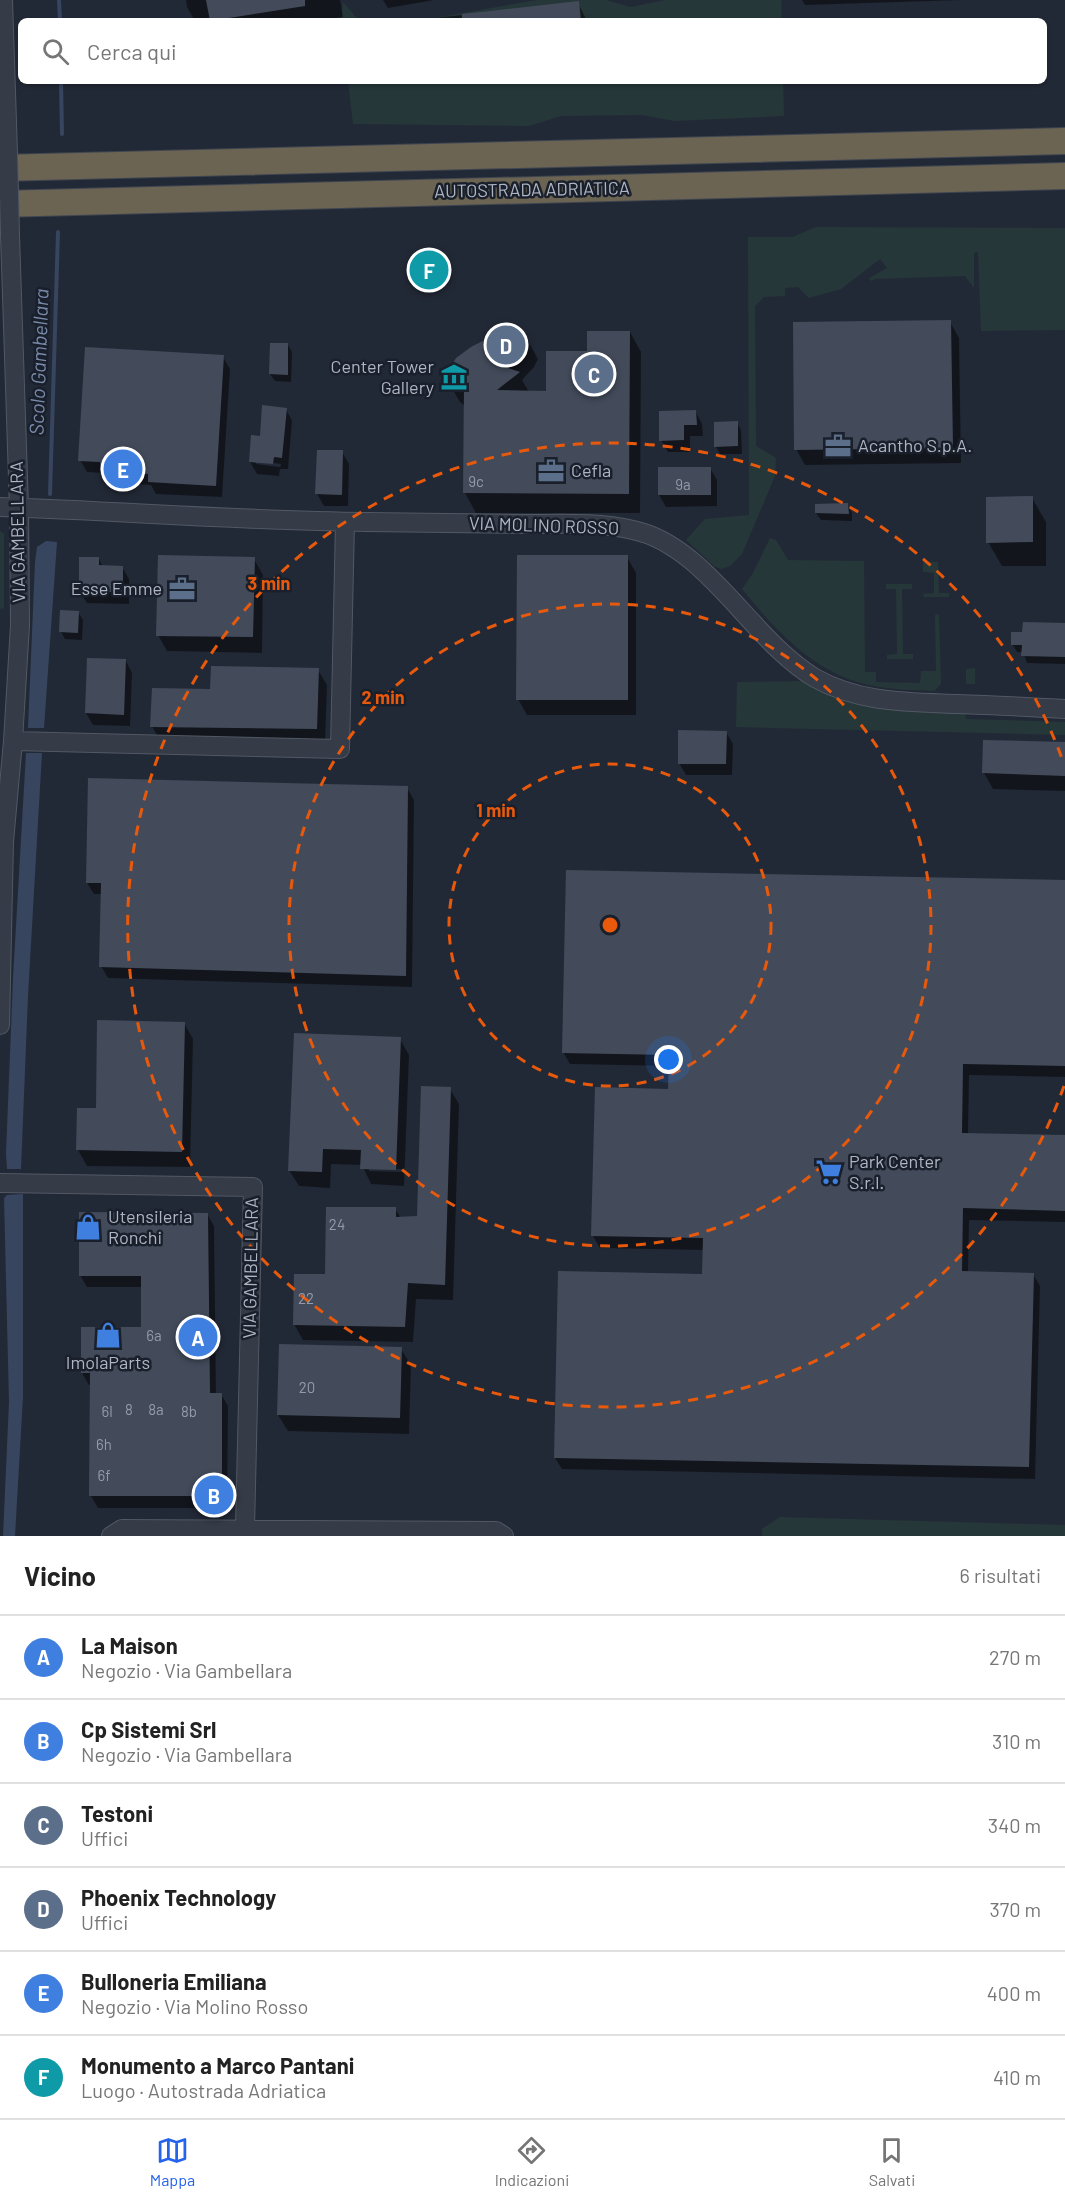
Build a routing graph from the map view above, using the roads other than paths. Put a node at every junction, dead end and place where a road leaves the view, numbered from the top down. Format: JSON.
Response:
{"nodes":[{"id":1,"x":3,"y":0,"type":"edge"},
{"id":2,"x":1065,"y":141,"type":"edge"},
{"id":3,"x":4,"y":160,"type":"edge"},
{"id":4,"x":1065,"y":176,"type":"edge"},
{"id":5,"x":0,"y":204,"type":"edge"},
{"id":6,"x":0,"y":507,"type":"edge"},
{"id":7,"x":19,"y":507,"type":"junction"},
{"id":8,"x":345,"y":522,"type":"junction"},
{"id":9,"x":1065,"y":709,"type":"edge"},
{"id":10,"x":13,"y":741,"type":"junction"},
{"id":11,"x":0,"y":1025,"type":"edge"},
{"id":12,"x":0,"y":1183,"type":"edge"},
{"id":13,"x":245,"y":1529,"type":"junction"},
{"id":14,"x":111,"y":1536,"type":"edge"},
{"id":15,"x":504,"y":1536,"type":"edge"}],
"edges":[{"from":1,"to":3,"type":"street","name":"VIA GAMBELLARA"},
{"from":2,"to":3,"type":"highway","name":"AUTOSTRADA ADRIATICA"},
{"from":3,"to":7,"type":"street","name":"VIA GAMBELLARA","bridge":true},
{"from":4,"to":5,"type":"highway","name":"AUTOSTRADA ADRIATICA"},
{"from":6,"to":7,"type":"street","name":"VIA MOLINO ROSSO"},
{"from":7,"to":8,"type":"street","name":"VIA MOLINO ROSSO"},
{"from":7,"to":10,"type":"street","name":"VIA GAMBELLARA"},
{"from":8,"to":9,"type":"street","name":"VIA MOLINO ROSSO"},
{"from":8,"to":10,"type":"street"},
{"from":10,"to":11,"type":"street","name":"VIA GAMBELLARA"},
{"from":12,"to":13,"type":"street","name":"VIA GAMBELLARA"},
{"from":13,"to":14,"type":"street"},
{"from":13,"to":15,"type":"street"}]}
